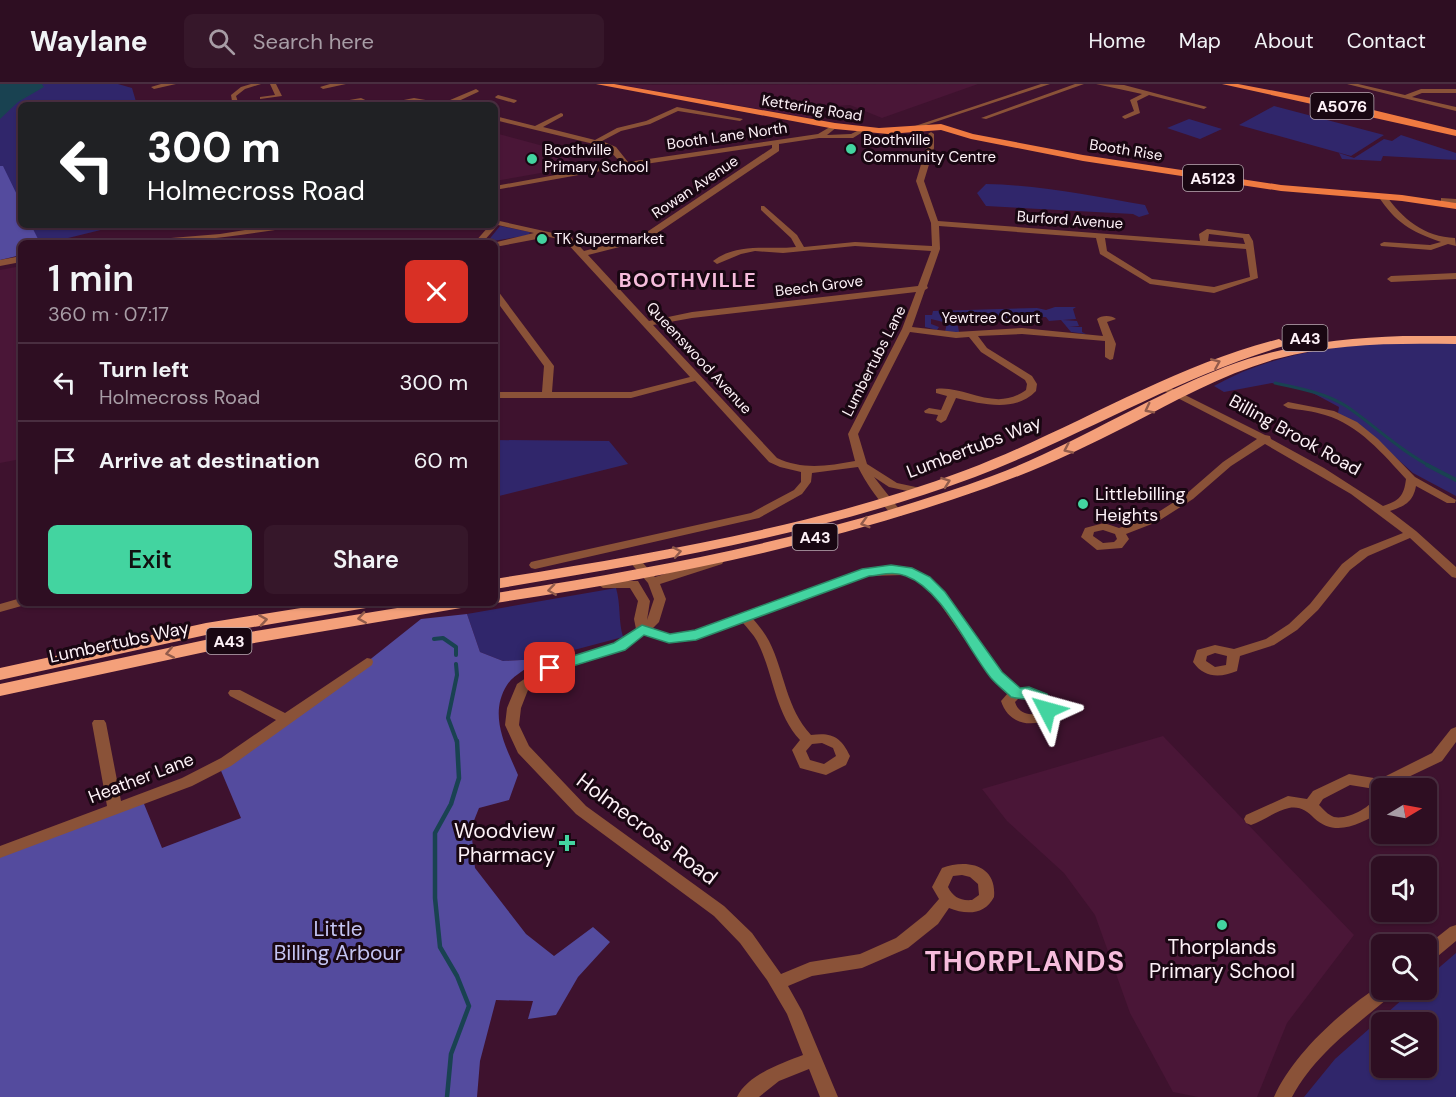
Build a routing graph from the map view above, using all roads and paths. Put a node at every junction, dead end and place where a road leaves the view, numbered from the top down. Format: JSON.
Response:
{"nodes":[{"id":1,"x":173,"y":84,"type":"edge"},
{"id":2,"x":252,"y":84,"type":"edge"},
{"id":3,"x":273,"y":84,"type":"edge"},
{"id":4,"x":343,"y":84,"type":"edge"},
{"id":5,"x":600,"y":84,"type":"edge"},
{"id":6,"x":1047,"y":84,"type":"edge"},
{"id":7,"x":1079,"y":84,"type":"edge"},
{"id":8,"x":1099,"y":84,"type":"edge"},
{"id":9,"x":1227,"y":84,"type":"edge"},
{"id":10,"x":1350,"y":84,"type":"edge"},
{"id":11,"x":1421,"y":84,"type":"edge"},
{"id":12,"x":154,"y":87,"type":"dead end"},
{"id":13,"x":323,"y":87,"type":"dead end"},
{"id":14,"x":1433,"y":90,"type":"junction"},
{"id":15,"x":476,"y":91,"type":"dead end"},
{"id":16,"x":1456,"y":91,"type":"edge"},
{"id":17,"x":1147,"y":94,"type":"junction"},
{"id":18,"x":1014,"y":96,"type":"junction"},
{"id":19,"x":1406,"y":96,"type":"junction"},
{"id":20,"x":262,"y":98,"type":"dead end"},
{"id":21,"x":506,"y":99,"type":"dead end"},
{"id":22,"x":1031,"y":101,"type":"junction"},
{"id":23,"x":235,"y":102,"type":"edge"},
{"id":24,"x":345,"y":102,"type":"edge"},
{"id":25,"x":366,"y":102,"type":"edge"},
{"id":26,"x":401,"y":102,"type":"edge"},
{"id":27,"x":426,"y":102,"type":"edge"},
{"id":28,"x":451,"y":102,"type":"edge"},
{"id":29,"x":498,"y":102,"type":"edge"},
{"id":30,"x":1204,"y":107,"type":"dead end"},
{"id":31,"x":1456,"y":109,"type":"edge"},
{"id":32,"x":561,"y":115,"type":"dead end"},
{"id":33,"x":1125,"y":117,"type":"dead end"},
{"id":34,"x":984,"y":118,"type":"dead end"},
{"id":35,"x":498,"y":119,"type":"edge"},
{"id":36,"x":740,"y":119,"type":"dead end"},
{"id":37,"x":835,"y":126,"type":"junction"},
{"id":38,"x":536,"y":128,"type":"junction"},
{"id":39,"x":937,"y":129,"type":"junction"},
{"id":40,"x":863,"y":130,"type":"junction"},
{"id":41,"x":879,"y":130,"type":"junction"},
{"id":42,"x":1456,"y":133,"type":"edge"},
{"id":43,"x":820,"y":136,"type":"junction"},
{"id":44,"x":596,"y":142,"type":"junction"},
{"id":45,"x":775,"y":143,"type":"junction"},
{"id":46,"x":748,"y":147,"type":"junction"},
{"id":47,"x":626,"y":165,"type":"junction"},
{"id":48,"x":498,"y":187,"type":"edge"},
{"id":49,"x":1382,"y":196,"type":"junction"},
{"id":50,"x":1444,"y":200,"type":"dead end"},
{"id":51,"x":1456,"y":201,"type":"edge"},
{"id":52,"x":1456,"y":207,"type":"edge"},
{"id":53,"x":764,"y":208,"type":"dead end"},
{"id":54,"x":498,"y":224,"type":"edge"},
{"id":55,"x":935,"y":224,"type":"junction"},
{"id":56,"x":233,"y":228,"type":"edge"},
{"id":57,"x":273,"y":228,"type":"edge"},
{"id":58,"x":491,"y":228,"type":"edge"},
{"id":59,"x":191,"y":231,"type":"dead end"},
{"id":60,"x":542,"y":232,"type":"junction"},
{"id":61,"x":1100,"y":235,"type":"junction"},
{"id":62,"x":187,"y":240,"type":"edge"},
{"id":63,"x":481,"y":240,"type":"edge"},
{"id":64,"x":1454,"y":241,"type":"edge"},
{"id":65,"x":1204,"y":243,"type":"junction"},
{"id":66,"x":498,"y":244,"type":"edge"},
{"id":67,"x":1384,"y":244,"type":"dead end"},
{"id":68,"x":622,"y":245,"type":"junction"},
{"id":69,"x":1250,"y":247,"type":"junction"},
{"id":70,"x":801,"y":249,"type":"junction"},
{"id":71,"x":936,"y":249,"type":"junction"},
{"id":72,"x":582,"y":254,"type":"junction"},
{"id":73,"x":18,"y":260,"type":"edge"},
{"id":74,"x":717,"y":261,"type":"dead end"},
{"id":75,"x":0,"y":263,"type":"edge"},
{"id":76,"x":1456,"y":276,"type":"edge"},
{"id":77,"x":1391,"y":279,"type":"dead end"},
{"id":78,"x":924,"y":288,"type":"junction"},
{"id":79,"x":498,"y":297,"type":"edge"},
{"id":80,"x":1111,"y":319,"type":"dead end"},
{"id":81,"x":647,"y":324,"type":"junction"},
{"id":82,"x":907,"y":329,"type":"junction"},
{"id":83,"x":1456,"y":332,"type":"edge"},
{"id":84,"x":972,"y":335,"type":"junction"},
{"id":85,"x":1110,"y":339,"type":"junction"},
{"id":86,"x":1456,"y":340,"type":"edge"},
{"id":87,"x":1110,"y":357,"type":"dead end"},
{"id":88,"x":697,"y":378,"type":"junction"},
{"id":89,"x":939,"y":391,"type":"dead end"},
{"id":90,"x":1170,"y":391,"type":"junction"},
{"id":91,"x":953,"y":393,"type":"junction"},
{"id":92,"x":498,"y":394,"type":"edge"},
{"id":93,"x":547,"y":394,"type":"junction"},
{"id":94,"x":1288,"y":405,"type":"dead end"},
{"id":95,"x":929,"y":411,"type":"dead end"},
{"id":96,"x":1266,"y":438,"type":"junction"},
{"id":97,"x":861,"y":463,"type":"junction"},
{"id":98,"x":807,"y":470,"type":"junction"},
{"id":99,"x":1411,"y":479,"type":"junction"},
{"id":100,"x":921,"y":491,"type":"junction"},
{"id":101,"x":1451,"y":501,"type":"dead end"},
{"id":102,"x":886,"y":502,"type":"junction"},
{"id":103,"x":1383,"y":510,"type":"junction"},
{"id":104,"x":897,"y":514,"type":"junction"},
{"id":105,"x":1119,"y":532,"type":"dead end"},
{"id":106,"x":1412,"y":533,"type":"junction"},
{"id":107,"x":634,"y":560,"type":"junction"},
{"id":108,"x":535,"y":565,"type":"dead end"},
{"id":109,"x":1456,"y":574,"type":"edge"},
{"id":110,"x":649,"y":578,"type":"junction"},
{"id":111,"x":498,"y":583,"type":"edge"},
{"id":112,"x":583,"y":585,"type":"junction"},
{"id":113,"x":498,"y":598,"type":"edge"},
{"id":114,"x":18,"y":603,"type":"edge"},
{"id":115,"x":330,"y":606,"type":"edge"},
{"id":116,"x":443,"y":606,"type":"edge"},
{"id":117,"x":0,"y":608,"type":"edge"},
{"id":118,"x":745,"y":617,"type":"junction"},
{"id":119,"x":642,"y":630,"type":"junction"},
{"id":120,"x":1234,"y":653,"type":"dead end"},
{"id":121,"x":367,"y":662,"type":"dead end"},
{"id":122,"x":0,"y":674,"type":"edge"},
{"id":123,"x":0,"y":690,"type":"edge"},
{"id":124,"x":235,"y":693,"type":"dead end"},
{"id":125,"x":1017,"y":693,"type":"dead end"},
{"id":126,"x":286,"y":719,"type":"junction"},
{"id":127,"x":99,"y":723,"type":"dead end"},
{"id":128,"x":1456,"y":732,"type":"edge"},
{"id":129,"x":808,"y":740,"type":"dead end"},
{"id":130,"x":1403,"y":778,"type":"edge"},
{"id":131,"x":1371,"y":788,"type":"edge"},
{"id":132,"x":1311,"y":805,"type":"junction"},
{"id":133,"x":116,"y":808,"type":"junction"},
{"id":134,"x":1371,"y":810,"type":"edge"},
{"id":135,"x":1251,"y":819,"type":"dead end"},
{"id":136,"x":0,"y":852,"type":"edge"},
{"id":137,"x":947,"y":900,"type":"dead end"},
{"id":138,"x":1456,"y":932,"type":"edge"},
{"id":139,"x":1437,"y":947,"type":"edge"},
{"id":140,"x":778,"y":983,"type":"junction"},
{"id":141,"x":1374,"y":1000,"type":"edge"},
{"id":142,"x":814,"y":1059,"type":"junction"},
{"id":143,"x":746,"y":1097,"type":"edge"},
{"id":144,"x":830,"y":1097,"type":"edge"},
{"id":145,"x":1283,"y":1097,"type":"edge"}],
"edges":[{"from":1,"to":12,"type":"street"},
{"from":2,"to":23,"type":"street"},
{"from":3,"to":20,"type":"street"},
{"from":4,"to":13,"type":"street"},
{"from":5,"to":37,"type":"main road","name":"Kettering Road","number":"A5123"},
{"from":6,"to":18,"type":"street"},
{"from":7,"to":22,"type":"street"},
{"from":8,"to":17,"type":"street"},
{"from":9,"to":42,"type":"main road","number":"A5076"},
{"from":10,"to":19,"type":"street"},
{"from":11,"to":14,"type":"street"},
{"from":14,"to":16,"type":"street"},
{"from":14,"to":19,"type":"street"},
{"from":15,"to":28,"type":"street"},
{"from":17,"to":30,"type":"street"},
{"from":17,"to":33,"type":"street"},
{"from":18,"to":22,"type":"street"},
{"from":18,"to":39,"type":"street"},
{"from":19,"to":31,"type":"street"},
{"from":21,"to":29,"type":"street"},
{"from":22,"to":34,"type":"street"},
{"from":24,"to":25,"type":"street"},
{"from":26,"to":27,"type":"street"},
{"from":32,"to":38,"type":"street"},
{"from":35,"to":38,"type":"street"},
{"from":36,"to":44,"type":"street"},
{"from":37,"to":40,"type":"main road","name":"Kettering Road","number":"A5123"},
{"from":37,"to":43,"type":"street","name":"Booth Lane North"},
{"from":38,"to":44,"type":"street"},
{"from":39,"to":41,"type":"main road","name":"Kettering Road","number":"A5123"},
{"from":39,"to":41,"type":"main road","name":"Kettering Road","number":"A5123"},
{"from":39,"to":49,"type":"main road","name":"Booth Rise","number":"A5123"},
{"from":39,"to":55,"type":"street","name":"Lumbertubs Lane"},
{"from":40,"to":41,"type":"main road","name":"Kettering Road","number":"A5123"},
{"from":40,"to":43,"type":"street","name":"Booth Lane North"},
{"from":43,"to":45,"type":"street","name":"Booth Lane North"},
{"from":44,"to":47,"type":"street"},
{"from":45,"to":46,"type":"street","name":"Booth Lane North"},
{"from":45,"to":68,"type":"street","name":"Rowan Avenue"},
{"from":46,"to":47,"type":"street","name":"Booth Lane North"},
{"from":46,"to":68,"type":"street","name":"Rowan Avenue"},
{"from":47,"to":48,"type":"street","name":"Booth Lane North"},
{"from":49,"to":52,"type":"main road","name":"Booth Rise","number":"A5123"},
{"from":49,"to":64,"type":"street"},
{"from":50,"to":51,"type":"street"},
{"from":53,"to":70,"type":"street"},
{"from":54,"to":60,"type":"street","name":"Queenswood Avenue"},
{"from":55,"to":61,"type":"street","name":"Burford Avenue"},
{"from":55,"to":71,"type":"street","name":"Lumbertubs Lane"},
{"from":56,"to":59,"type":"street"},
{"from":57,"to":62,"type":"street"},
{"from":58,"to":63,"type":"street"},
{"from":60,"to":66,"type":"street"},
{"from":60,"to":72,"type":"street","name":"Queenswood Avenue"},
{"from":61,"to":65,"type":"street","name":"Burford Avenue"},
{"from":61,"to":69,"type":"street"},
{"from":64,"to":67,"type":"street"},
{"from":65,"to":69,"type":"street","name":"Burford Avenue"},
{"from":65,"to":69,"type":"street"},
{"from":68,"to":72,"type":"street","name":"Rowan Avenue"},
{"from":70,"to":71,"type":"street"},
{"from":70,"to":74,"type":"street"},
{"from":71,"to":78,"type":"street","name":"Lumbertubs Lane"},
{"from":72,"to":81,"type":"street","name":"Queenswood Avenue"},
{"from":73,"to":75,"type":"street"},
{"from":76,"to":77,"type":"street"},
{"from":78,"to":81,"type":"street","name":"Beech Grove"},
{"from":78,"to":82,"type":"street","name":"Lumbertubs Lane"},
{"from":79,"to":93,"type":"street"},
{"from":80,"to":85,"type":"street"},
{"from":81,"to":88,"type":"street","name":"Queenswood Avenue"},
{"from":82,"to":84,"type":"street","name":"Yewtree Court"},
{"from":82,"to":97,"type":"street","name":"Lumbertubs Lane"},
{"from":90,"to":83,"type":"highway","name":"Lumbertubs Way","number":"A43","one_way":true},
{"from":84,"to":85,"type":"street","name":"Yewtree Court"},
{"from":84,"to":91,"type":"street"},
{"from":85,"to":87,"type":"street"},
{"from":86,"to":90,"type":"highway","name":"Lumbertubs Way","number":"A43"},
{"from":88,"to":93,"type":"street"},
{"from":88,"to":98,"type":"street","name":"Queenswood Avenue"},
{"from":89,"to":91,"type":"street"},
{"from":90,"to":96,"type":"street","name":"Billing Brook Road"},
{"from":100,"to":90,"type":"highway","name":"Lumbertubs Way","number":"A43","one_way":true},
{"from":90,"to":104,"type":"highway","name":"Lumbertubs Way","number":"A43","one_way":true},
{"from":91,"to":95,"type":"street"},
{"from":92,"to":93,"type":"street"},
{"from":94,"to":99,"type":"street"},
{"from":96,"to":103,"type":"street","name":"Billing Brook Road"},
{"from":96,"to":105,"type":"street"},
{"from":97,"to":98,"type":"street","name":"Queenswood Avenue"},
{"from":97,"to":100,"type":"street"},
{"from":97,"to":102,"type":"street","name":"Lumbertubs Lane"},
{"from":98,"to":108,"type":"street"},
{"from":99,"to":101,"type":"street"},
{"from":99,"to":103,"type":"street"},
{"from":100,"to":102,"type":"highway","name":"Lumbertubs Way","number":"A43"},
{"from":102,"to":104,"type":"street","name":"Lumbertubs Lane"},
{"from":107,"to":102,"type":"highway","name":"Lumbertubs Way","number":"A43","one_way":true},
{"from":103,"to":106,"type":"street","name":"Billing Brook Road"},
{"from":104,"to":110,"type":"highway","name":"Lumbertubs Way","number":"A43","one_way":true},
{"from":106,"to":109,"type":"street","name":"Billing Brook Road"},
{"from":106,"to":120,"type":"street"},
{"from":107,"to":110,"type":"street"},
{"from":107,"to":111,"type":"highway","name":"Lumbertubs Way","number":"A43"},
{"from":110,"to":112,"type":"highway","name":"Lumbertubs Way","number":"A43"},
{"from":110,"to":119,"type":"street","name":"Holmecross Road"},
{"from":112,"to":113,"type":"highway","name":"Lumbertubs Way","number":"A43","one_way":true},
{"from":112,"to":119,"type":"street"},
{"from":114,"to":117,"type":"street"},
{"from":122,"to":115,"type":"highway","name":"Lumbertubs Way","number":"A43","one_way":true},
{"from":116,"to":123,"type":"highway","name":"Lumbertubs Way","number":"A43","one_way":true},
{"from":118,"to":119,"type":"street"},
{"from":118,"to":125,"type":"street"},
{"from":118,"to":129,"type":"street"},
{"from":119,"to":140,"type":"street","name":"Holmecross Road"},
{"from":121,"to":126,"type":"street","name":"Heather Lane"},
{"from":124,"to":126,"type":"street"},
{"from":126,"to":133,"type":"street","name":"Heather Lane"},
{"from":127,"to":133,"type":"street"},
{"from":128,"to":130,"type":"street"},
{"from":131,"to":132,"type":"street"},
{"from":132,"to":134,"type":"street"},
{"from":132,"to":135,"type":"street"},
{"from":133,"to":136,"type":"street","name":"Heather Lane"},
{"from":137,"to":140,"type":"street"},
{"from":138,"to":139,"type":"street"},
{"from":140,"to":142,"type":"street","name":"Holmecross Road"},
{"from":141,"to":145,"type":"street"},
{"from":142,"to":143,"type":"street"},
{"from":142,"to":144,"type":"street","name":"Holmecross Road"}]}
